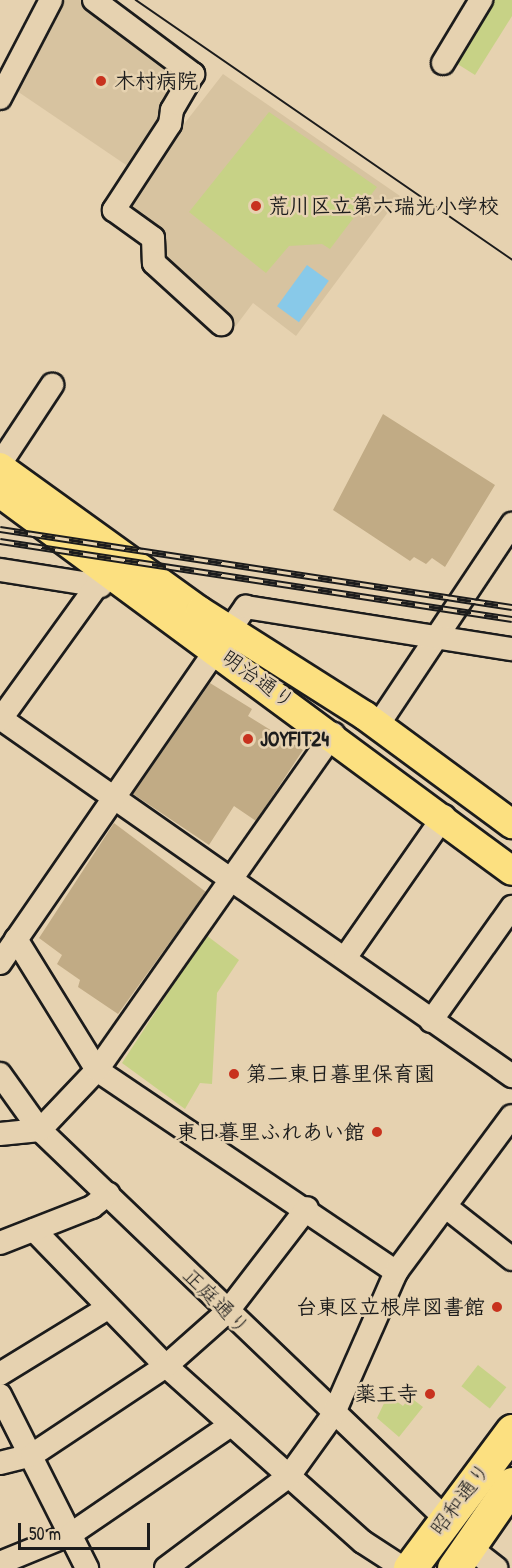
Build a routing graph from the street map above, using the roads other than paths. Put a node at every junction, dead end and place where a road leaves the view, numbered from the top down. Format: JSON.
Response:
{"nodes":[{"id":1,"x":51,"y":0,"type":"edge"},
{"id":2,"x":94,"y":0,"type":"edge"},
{"id":3,"x":481,"y":0,"type":"edge"},
{"id":4,"x":443,"y":63,"type":"dead end"},
{"id":5,"x":0,"y":98,"type":"edge"},
{"id":6,"x":221,"y":324,"type":"dead end"},
{"id":7,"x":52,"y":385,"type":"dead end"},
{"id":8,"x":0,"y":466,"type":"edge"},
{"id":9,"x":0,"y":493,"type":"edge"},
{"id":10,"x":512,"y":524,"type":"edge"},
{"id":11,"x":110,"y":570,"type":"junction"},
{"id":12,"x":1,"y":571,"type":"edge"},
{"id":13,"x":437,"y":634,"type":"junction"},
{"id":14,"x":221,"y":638,"type":"junction"},
{"id":15,"x":512,"y":649,"type":"edge"},
{"id":16,"x":0,"y":719,"type":"edge"},
{"id":17,"x":378,"y":725,"type":"junction"},
{"id":18,"x":333,"y":734,"type":"junction"},
{"id":19,"x":113,"y":797,"type":"junction"},
{"id":20,"x":444,"y":816,"type":"junction"},
{"id":21,"x":512,"y":824,"type":"edge"},
{"id":22,"x":512,"y":871,"type":"edge"},
{"id":23,"x":227,"y":878,"type":"junction"},
{"id":24,"x":512,"y":907,"type":"edge"},
{"id":25,"x":16,"y":939,"type":"junction"},
{"id":26,"x":345,"y":958,"type":"junction"},
{"id":27,"x":0,"y":963,"type":"edge"},
{"id":28,"x":431,"y":1021,"type":"junction"},
{"id":29,"x":98,"y":1070,"type":"junction"},
{"id":30,"x":0,"y":1074,"type":"edge"},
{"id":31,"x":512,"y":1076,"type":"edge"},
{"id":32,"x":512,"y":1116,"type":"edge"},
{"id":33,"x":40,"y":1130,"type":"junction"},
{"id":34,"x":0,"y":1134,"type":"edge"},
{"id":35,"x":108,"y":1194,"type":"junction"},
{"id":36,"x":446,"y":1207,"type":"junction"},
{"id":37,"x":307,"y":1208,"type":"junction"},
{"id":38,"x":34,"y":1230,"type":"junction"},
{"id":39,"x":0,"y":1243,"type":"edge"},
{"id":40,"x":512,"y":1259,"type":"edge"},
{"id":41,"x":396,"y":1272,"type":"junction"},
{"id":42,"x":106,"y":1308,"type":"junction"},
{"id":43,"x":227,"y":1312,"type":"junction"},
{"id":44,"x":166,"y":1366,"type":"junction"},
{"id":45,"x":0,"y":1374,"type":"edge"},
{"id":46,"x":0,"y":1395,"type":"edge"},
{"id":47,"x":333,"y":1415,"type":"junction"},
{"id":48,"x":231,"y":1425,"type":"junction"},
{"id":49,"x":512,"y":1431,"type":"edge"},
{"id":50,"x":32,"y":1455,"type":"junction"},
{"id":51,"x":0,"y":1463,"type":"edge"},
{"id":52,"x":289,"y":1476,"type":"junction"},
{"id":53,"x":512,"y":1484,"type":"edge"},
{"id":54,"x":444,"y":1517,"type":"junction"},
{"id":55,"x":71,"y":1534,"type":"junction"},
{"id":56,"x":461,"y":1557,"type":"edge"},
{"id":57,"x":0,"y":1563,"type":"edge"},
{"id":58,"x":87,"y":1568,"type":"edge"},
{"id":59,"x":166,"y":1568,"type":"edge"},
{"id":60,"x":403,"y":1568,"type":"edge"},
{"id":61,"x":410,"y":1568,"type":"edge"},
{"id":62,"x":496,"y":1568,"type":"edge"}],
"edges":[{"from":1,"to":5,"type":"street"},
{"from":2,"to":6,"type":"street"},
{"from":3,"to":4,"type":"street"},
{"from":7,"to":8,"type":"street"},
{"from":8,"to":11,"type":"main road","name":"明治通り"},
{"from":9,"to":11,"type":"main road","name":"明治通り"},
{"from":10,"to":13,"type":"street"},
{"from":11,"to":12,"type":"street"},
{"from":11,"to":14,"type":"main road","name":"明治通り"},
{"from":11,"to":16,"type":"street"},
{"from":13,"to":14,"type":"street"},
{"from":13,"to":15,"type":"street"},
{"from":13,"to":17,"type":"street"},
{"from":14,"to":17,"type":"main road","name":"明治通り"},
{"from":14,"to":18,"type":"main road","name":"明治通り"},
{"from":14,"to":19,"type":"street"},
{"from":16,"to":19,"type":"street"},
{"from":17,"to":21,"type":"main road","name":"明治通り"},
{"from":18,"to":20,"type":"main road","name":"明治通り"},
{"from":18,"to":23,"type":"street"},
{"from":19,"to":23,"type":"street"},
{"from":19,"to":25,"type":"street"},
{"from":20,"to":22,"type":"main road","name":"明治通り"},
{"from":20,"to":26,"type":"street"},
{"from":23,"to":26,"type":"street"},
{"from":23,"to":29,"type":"street"},
{"from":24,"to":28,"type":"street"},
{"from":25,"to":27,"type":"street"},
{"from":25,"to":29,"type":"street"},
{"from":26,"to":28,"type":"street"},
{"from":28,"to":31,"type":"street"},
{"from":29,"to":33,"type":"street"},
{"from":29,"to":37,"type":"street"},
{"from":30,"to":33,"type":"street","name":"正庭通り"},
{"from":32,"to":36,"type":"street"},
{"from":33,"to":34,"type":"street"},
{"from":33,"to":35,"type":"street","name":"正庭通り"},
{"from":35,"to":38,"type":"street"},
{"from":35,"to":43,"type":"street","name":"正庭通り"},
{"from":36,"to":40,"type":"street"},
{"from":36,"to":41,"type":"street"},
{"from":37,"to":41,"type":"street"},
{"from":37,"to":43,"type":"street"},
{"from":38,"to":39,"type":"street"},
{"from":38,"to":42,"type":"street"},
{"from":41,"to":47,"type":"street"},
{"from":42,"to":44,"type":"street"},
{"from":42,"to":45,"type":"street"},
{"from":43,"to":44,"type":"street"},
{"from":43,"to":47,"type":"street","name":"正庭通り"},
{"from":44,"to":48,"type":"street"},
{"from":44,"to":50,"type":"street"},
{"from":46,"to":50,"type":"street"},
{"from":47,"to":52,"type":"street"},
{"from":47,"to":54,"type":"street","name":"正庭通り"},
{"from":48,"to":52,"type":"street"},
{"from":48,"to":55,"type":"street"},
{"from":49,"to":54,"type":"highway","name":"昭和通り"},
{"from":50,"to":51,"type":"street"},
{"from":50,"to":55,"type":"street"},
{"from":52,"to":59,"type":"street"},
{"from":52,"to":60,"type":"street"},
{"from":53,"to":56,"type":"highway","name":"昭和通り"},
{"from":54,"to":61,"type":"highway","name":"昭和通り"},
{"from":55,"to":57,"type":"street"},
{"from":55,"to":58,"type":"street"},
{"from":56,"to":62,"type":"street"}]}
